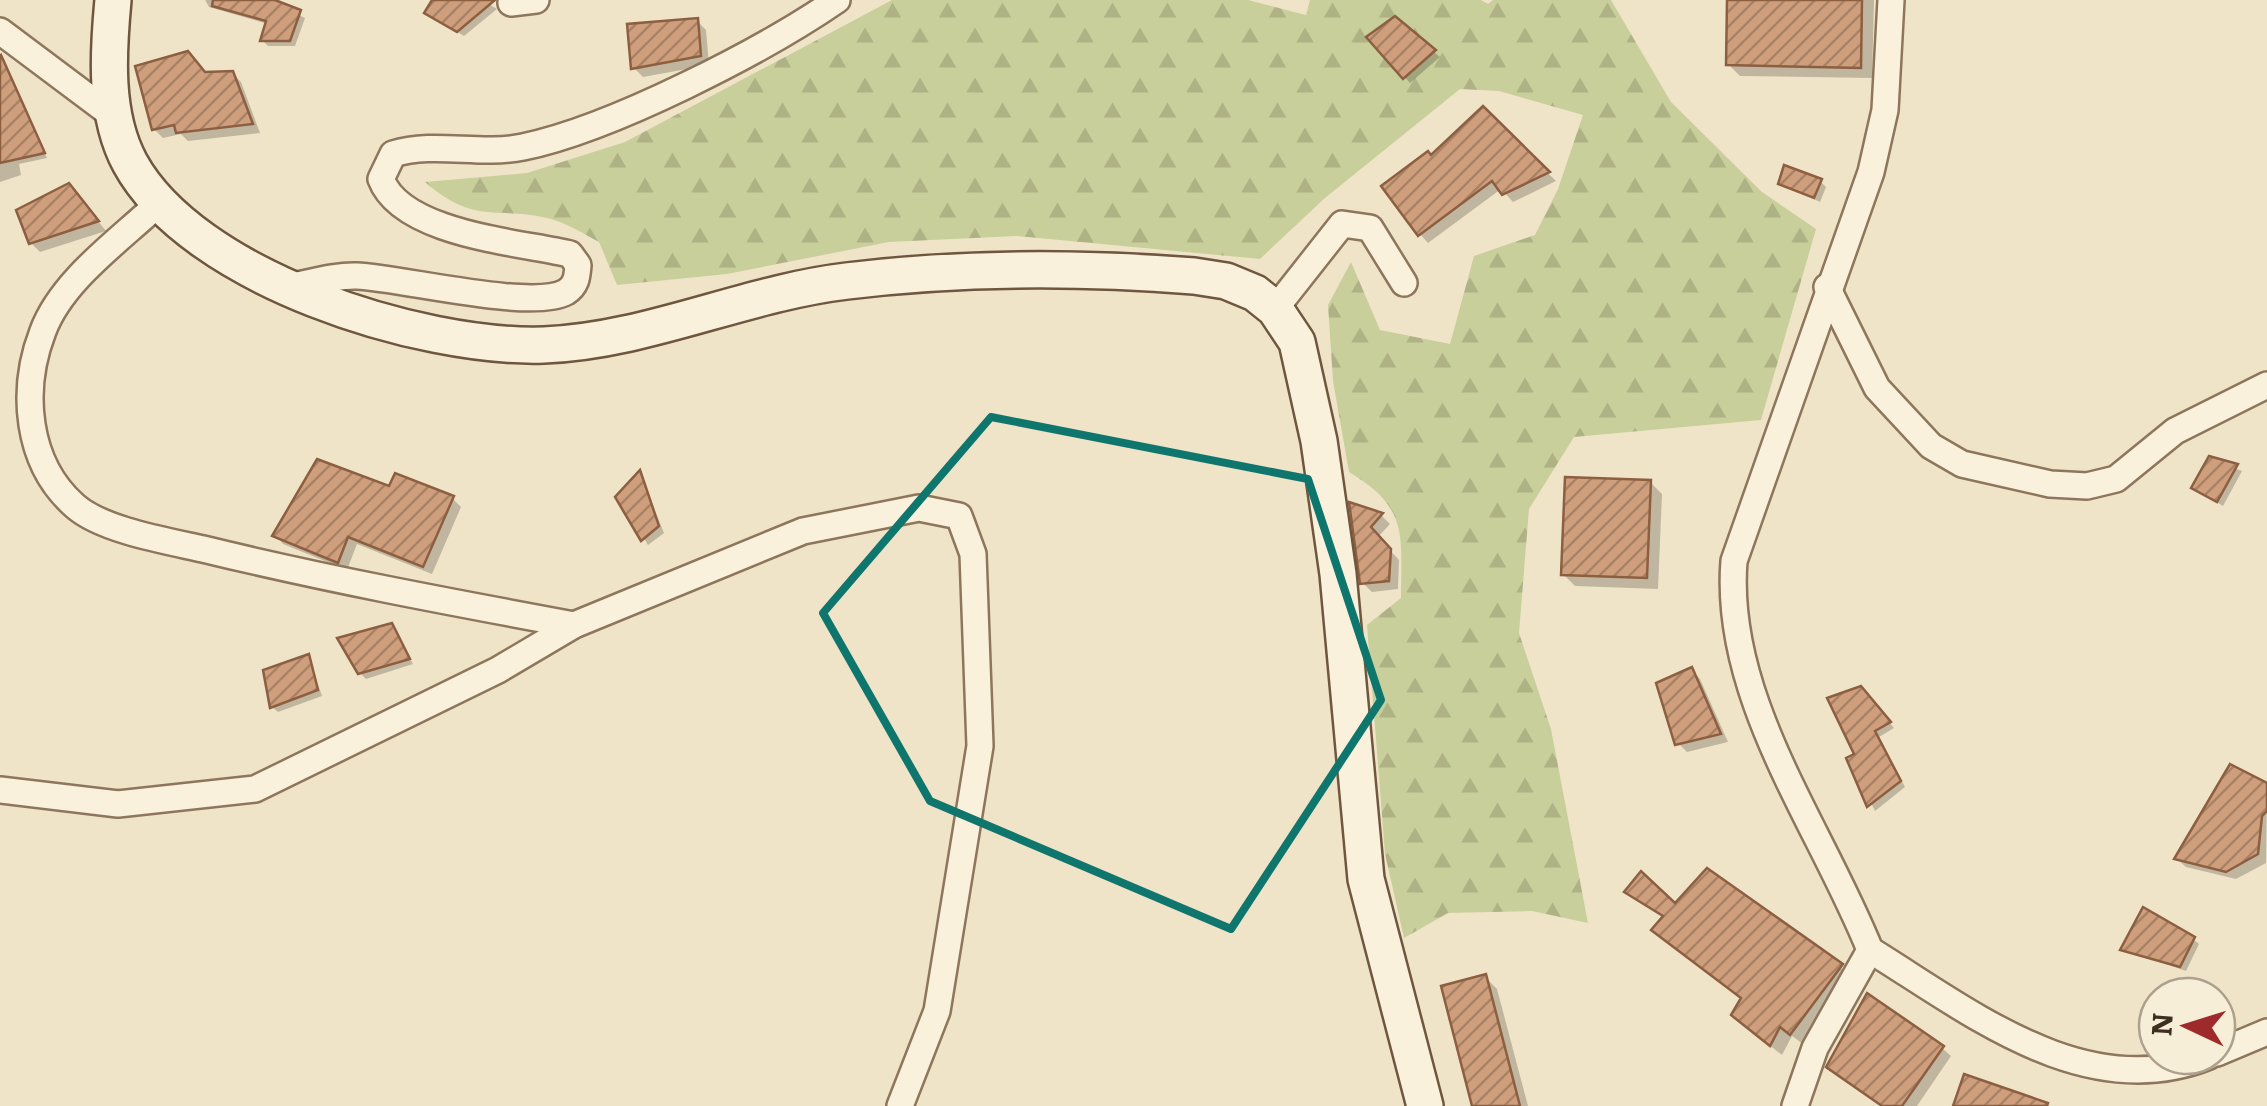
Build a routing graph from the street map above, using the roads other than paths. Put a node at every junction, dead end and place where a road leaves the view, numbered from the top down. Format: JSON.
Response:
{"nodes":[{"id":1,"x":113,"y":0,"type":"edge"},
{"id":2,"x":838,"y":0,"type":"edge"},
{"id":3,"x":1891,"y":0,"type":"edge"},
{"id":4,"x":0,"y":31,"type":"edge"},
{"id":5,"x":116,"y":118,"type":"junction"},
{"id":6,"x":159,"y":203,"type":"junction"},
{"id":7,"x":1404,"y":284,"type":"dead end"},
{"id":8,"x":1827,"y":287,"type":"junction"},
{"id":9,"x":288,"y":288,"type":"junction"},
{"id":10,"x":1275,"y":309,"type":"junction"},
{"id":11,"x":2267,"y":385,"type":"edge"},
{"id":12,"x":574,"y":626,"type":"junction"},
{"id":13,"x":0,"y":790,"type":"edge"},
{"id":14,"x":1870,"y":950,"type":"junction"},
{"id":15,"x":2267,"y":1032,"type":"edge"},
{"id":16,"x":2237,"y":1044,"type":"edge"},
{"id":17,"x":2137,"y":1072,"type":"edge"},
{"id":18,"x":900,"y":1106,"type":"edge"},
{"id":19,"x":1425,"y":1106,"type":"edge"},
{"id":20,"x":1795,"y":1106,"type":"edge"}],
"edges":[{"from":1,"to":5,"type":"main road"},
{"from":2,"to":9,"type":"street"},
{"from":3,"to":8,"type":"street"},
{"from":4,"to":5,"type":"street"},
{"from":5,"to":6,"type":"main road"},
{"from":6,"to":9,"type":"main road"},
{"from":6,"to":12,"type":"street"},
{"from":7,"to":10,"type":"street"},
{"from":8,"to":11,"type":"street"},
{"from":8,"to":14,"type":"street"},
{"from":9,"to":10,"type":"main road"},
{"from":10,"to":19,"type":"main road"},
{"from":12,"to":13,"type":"street"},
{"from":12,"to":18,"type":"street"},
{"from":14,"to":17,"type":"street"},
{"from":14,"to":20,"type":"street"},
{"from":15,"to":16,"type":"street"}]}
